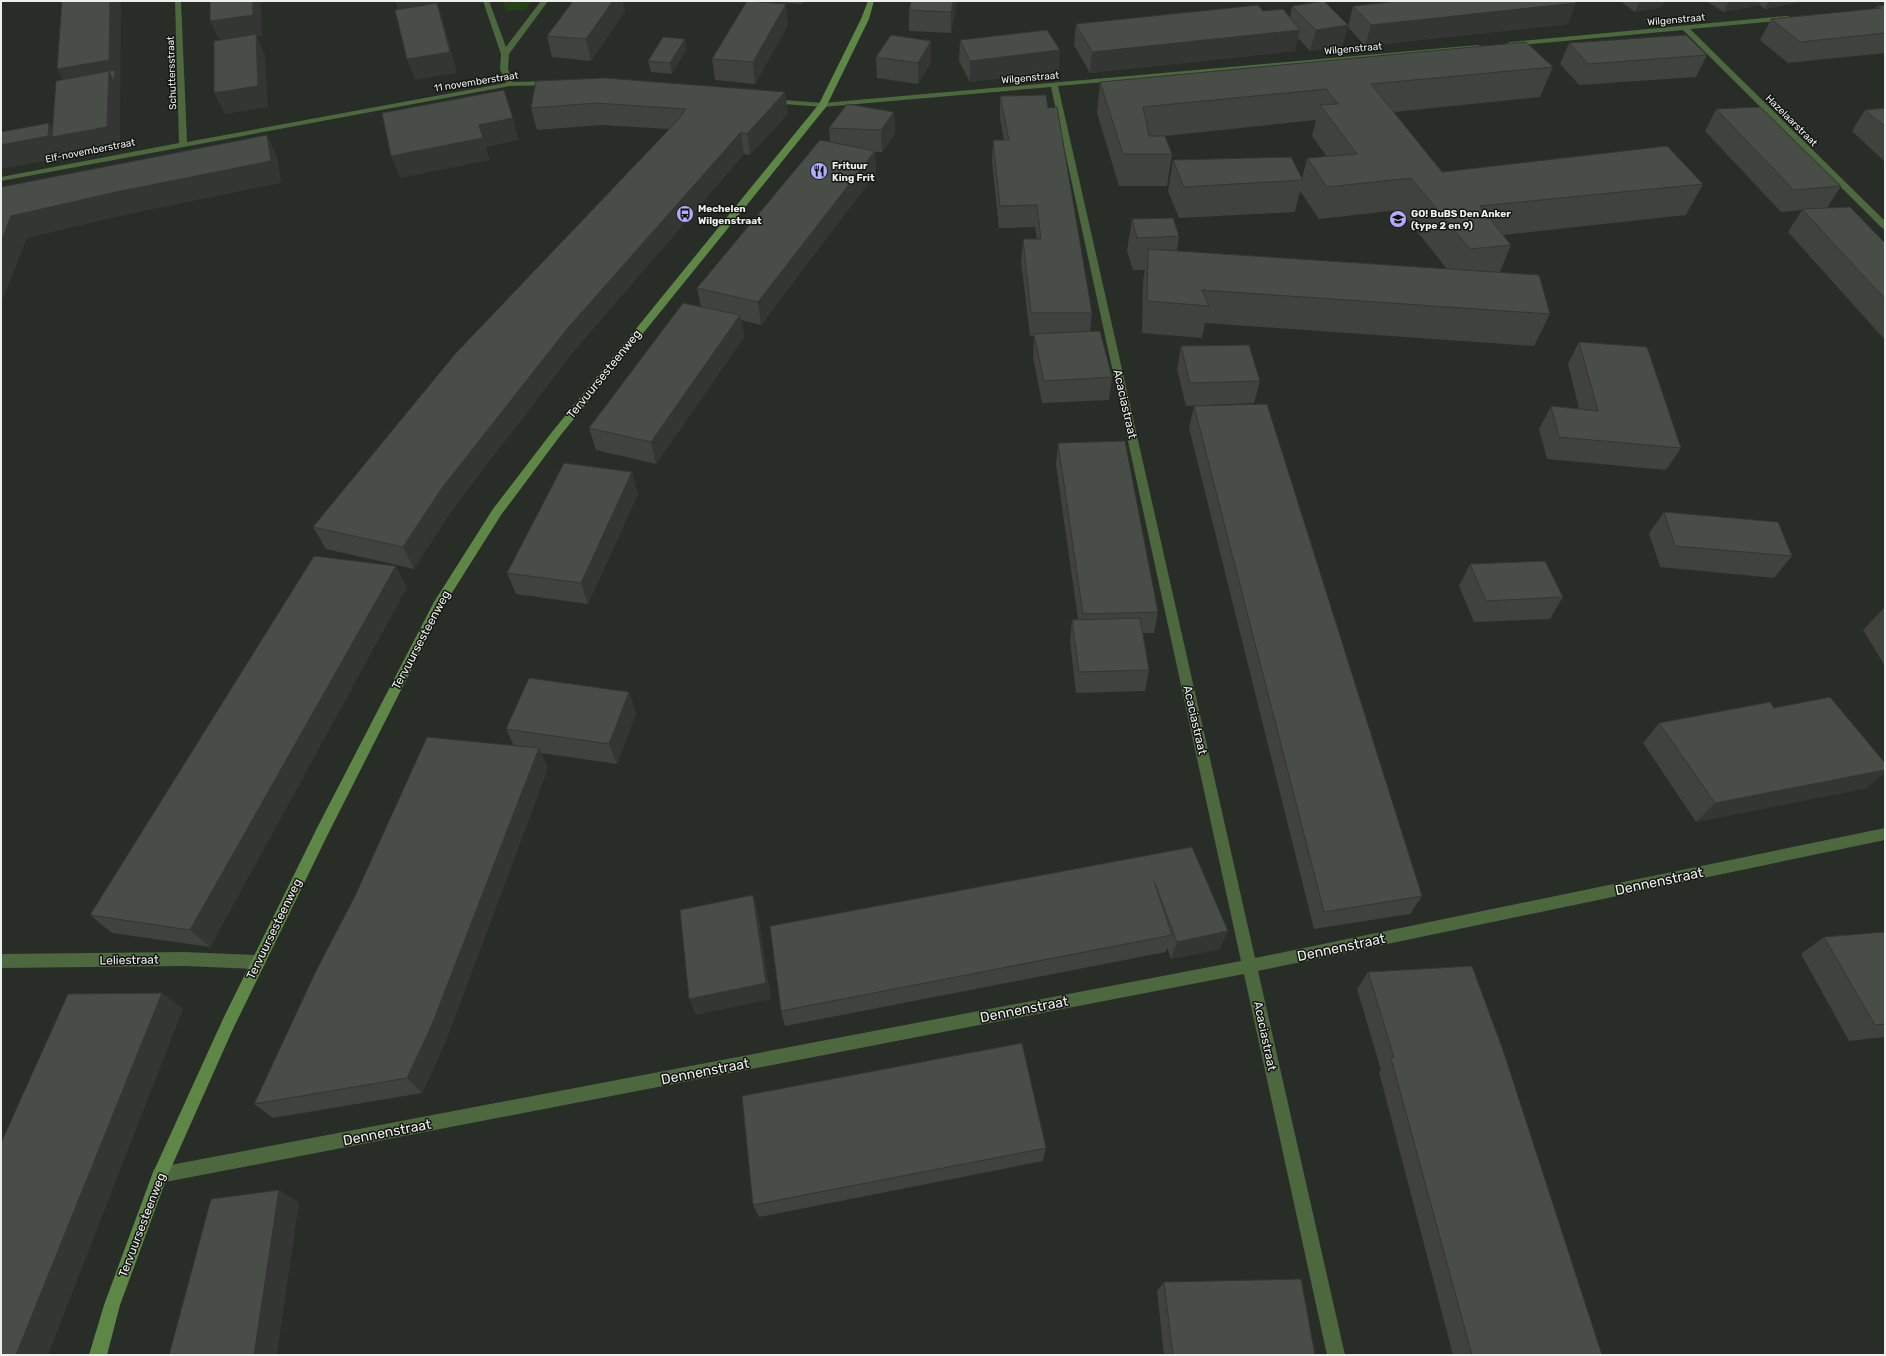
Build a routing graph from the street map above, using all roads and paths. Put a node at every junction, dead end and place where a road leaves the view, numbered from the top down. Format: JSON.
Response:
{"nodes":[{"id":1,"x":178,"y":1,"type":"edge"},
{"id":2,"x":486,"y":1,"type":"edge"},
{"id":3,"x":545,"y":1,"type":"edge"},
{"id":4,"x":871,"y":1,"type":"edge"},
{"id":5,"x":1793,"y":17,"type":"edge"},
{"id":6,"x":1685,"y":28,"type":"junction"},
{"id":7,"x":1504,"y":44,"type":"edge"},
{"id":8,"x":1488,"y":46,"type":"edge"},
{"id":9,"x":504,"y":54,"type":"junction"},
{"id":10,"x":510,"y":84,"type":"junction"},
{"id":11,"x":561,"y":84,"type":"edge"},
{"id":12,"x":1054,"y":85,"type":"junction"},
{"id":13,"x":759,"y":100,"type":"edge"},
{"id":14,"x":822,"y":105,"type":"junction"},
{"id":15,"x":183,"y":143,"type":"junction"},
{"id":16,"x":1,"y":179,"type":"edge"},
{"id":17,"x":1885,"y":226,"type":"edge"},
{"id":18,"x":1885,"y":834,"type":"edge"},
{"id":19,"x":1,"y":961,"type":"edge"},
{"id":20,"x":258,"y":962,"type":"junction"},
{"id":21,"x":1250,"y":966,"type":"junction"},
{"id":22,"x":160,"y":1176,"type":"junction"},
{"id":23,"x":98,"y":1355,"type":"edge"},
{"id":24,"x":1336,"y":1355,"type":"edge"}],
"edges":[{"from":1,"to":15,"type":"street","name":"Schuttersstraat"},
{"from":2,"to":9,"type":"street"},
{"from":3,"to":9,"type":"street"},
{"from":4,"to":14,"type":"street","name":"Tervuursesteenweg"},
{"from":5,"to":6,"type":"street","name":"Wilgenstraat"},
{"from":6,"to":7,"type":"street","name":"Wilgenstraat"},
{"from":6,"to":17,"type":"street","name":"Hazelaarstraat"},
{"from":8,"to":12,"type":"street","name":"Wilgenstraat"},
{"from":9,"to":10,"type":"street"},
{"from":10,"to":11,"type":"street","name":"11 novemberstraat"},
{"from":10,"to":15,"type":"street","name":"11 novemberstraat"},
{"from":12,"to":14,"type":"street","name":"Wilgenstraat"},
{"from":12,"to":21,"type":"street","name":"Acaciastraat"},
{"from":13,"to":14,"type":"street"},
{"from":14,"to":20,"type":"street","name":"Tervuursesteenweg"},
{"from":15,"to":16,"type":"street","name":"Elf-novemberstraat"},
{"from":18,"to":21,"type":"street","name":"Dennenstraat"},
{"from":19,"to":20,"type":"street","name":"Leliestraat"},
{"from":20,"to":22,"type":"street","name":"Tervuursesteenweg"},
{"from":21,"to":22,"type":"street","name":"Dennenstraat"},
{"from":21,"to":24,"type":"street","name":"Acaciastraat"},
{"from":22,"to":23,"type":"street","name":"Tervuursesteenweg"}]}
